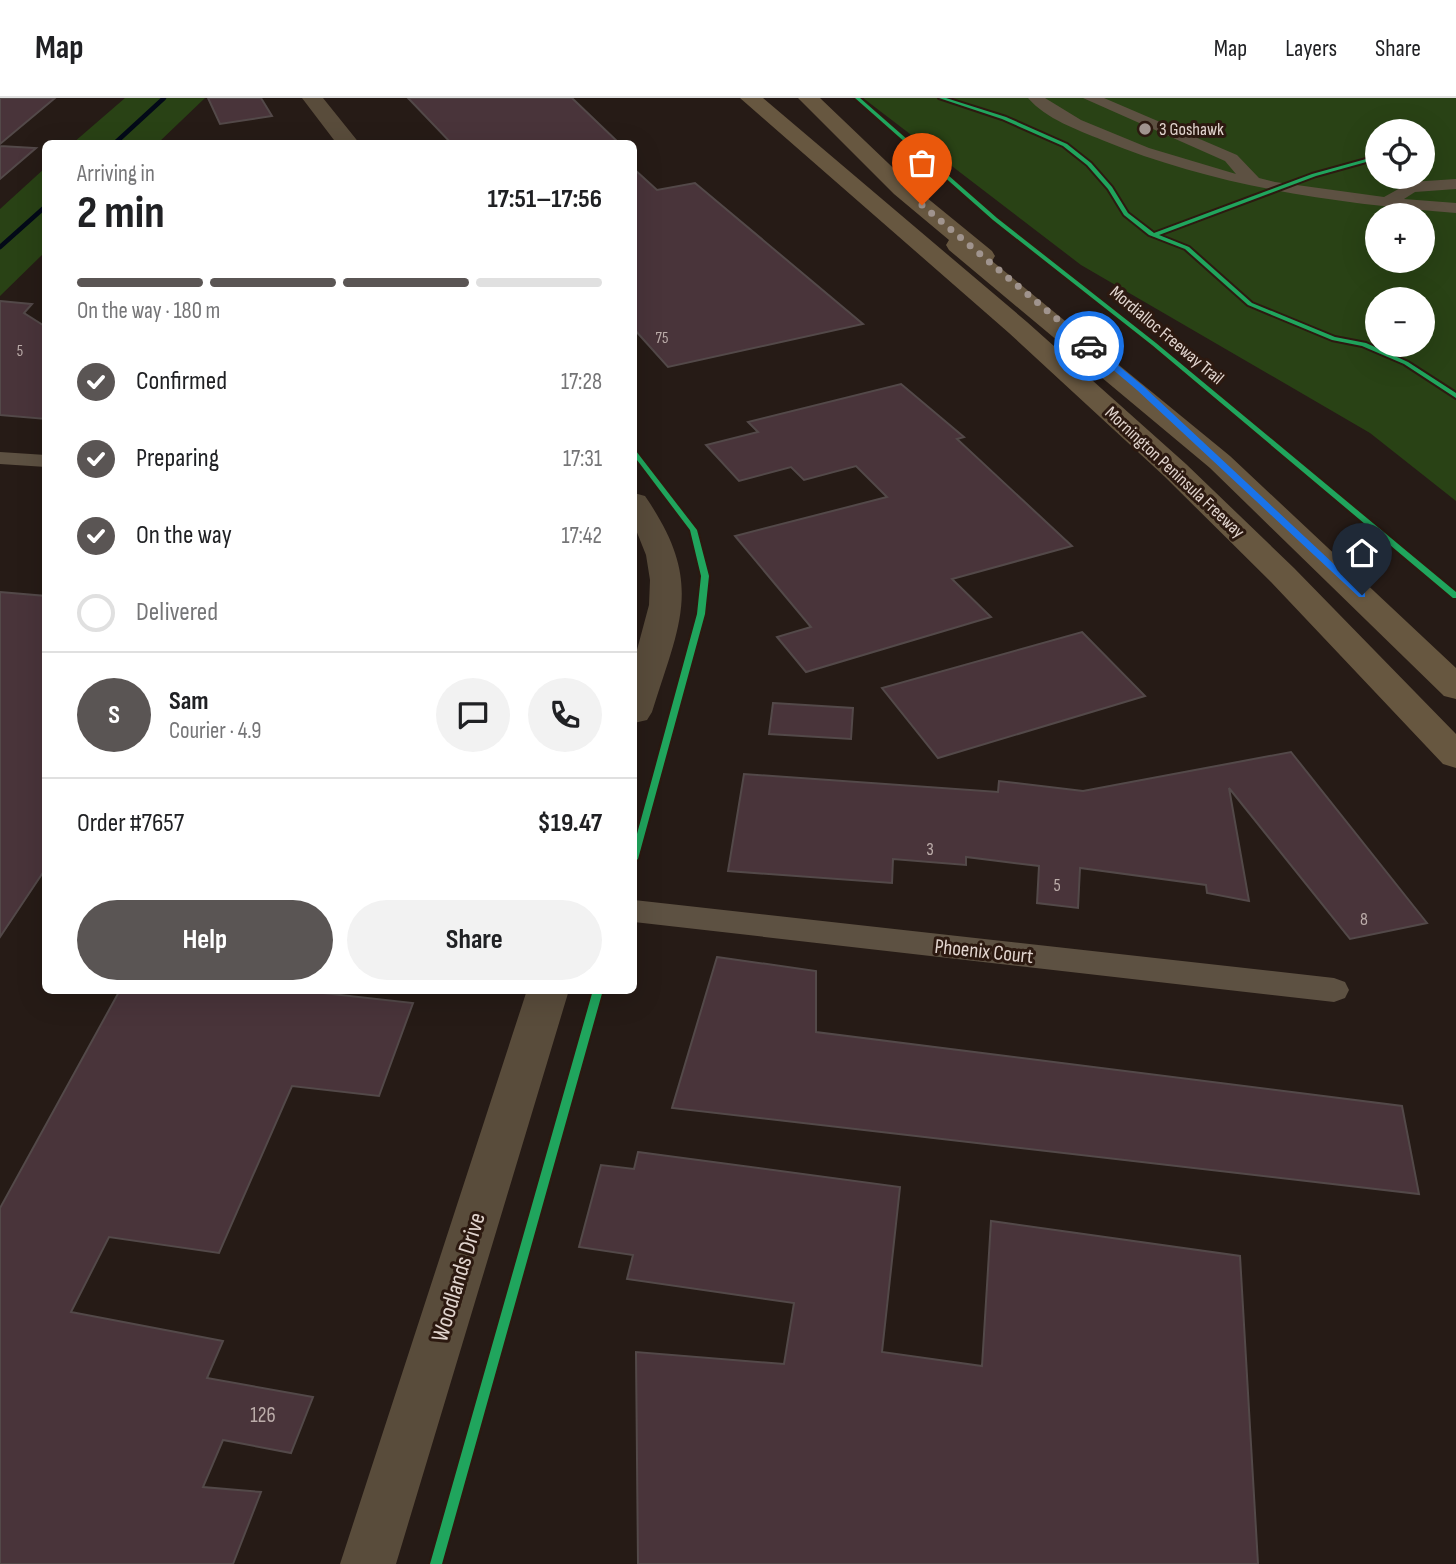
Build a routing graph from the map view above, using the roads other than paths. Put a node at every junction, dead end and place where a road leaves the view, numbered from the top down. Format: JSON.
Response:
{"nodes":[{"id":1,"x":313,"y":98,"type":"edge"},
{"id":2,"x":725,"y":98,"type":"edge"},
{"id":3,"x":750,"y":98,"type":"edge"},
{"id":4,"x":777,"y":98,"type":"edge"},
{"id":5,"x":808,"y":98,"type":"edge"},
{"id":6,"x":1036,"y":98,"type":"edge"},
{"id":7,"x":1091,"y":98,"type":"edge"},
{"id":8,"x":346,"y":140,"type":"edge"},
{"id":9,"x":1254,"y":183,"type":"junction"},
{"id":10,"x":1456,"y":184,"type":"edge"},
{"id":11,"x":870,"y":202,"type":"junction"},
{"id":12,"x":1386,"y":203,"type":"joint"},
{"id":13,"x":1435,"y":206,"type":"edge"},
{"id":14,"x":1456,"y":208,"type":"edge"},
{"id":15,"x":0,"y":458,"type":"edge"},
{"id":16,"x":42,"y":461,"type":"edge"},
{"id":17,"x":1220,"y":462,"type":"junction"},
{"id":18,"x":637,"y":507,"type":"edge"},
{"id":19,"x":1456,"y":688,"type":"edge"},
{"id":20,"x":637,"y":702,"type":"edge"},
{"id":21,"x":1456,"y":756,"type":"edge"},
{"id":22,"x":637,"y":911,"type":"edge"},
{"id":23,"x":1334,"y":990,"type":"dead end"},
{"id":24,"x":547,"y":994,"type":"edge"},
{"id":25,"x":368,"y":1564,"type":"edge"}],
"edges":[{"from":1,"to":8,"type":"street"},
{"from":2,"to":11,"type":"highway"},
{"from":3,"to":11,"type":"highway","name":"Mornington Peninsula Freeway"},
{"from":4,"to":17,"type":"highway","name":"Mornington Peninsula Freeway"},
{"from":5,"to":17,"type":"highway"},
{"from":6,"to":9,"type":"street"},
{"from":7,"to":9,"type":"street"},
{"from":9,"to":12,"type":"street"},
{"from":10,"to":12,"type":"street"},
{"from":11,"to":21,"type":"highway","name":"Mornington Peninsula Freeway"},
{"from":13,"to":14,"type":"street"},
{"from":15,"to":16,"type":"street"},
{"from":17,"to":19,"type":"highway","name":"Mornington Peninsula Freeway"},
{"from":18,"to":20,"type":"street"},
{"from":22,"to":23,"type":"street","name":"Phoenix Court"},
{"from":24,"to":25,"type":"street","name":"Woodlands Drive"}]}
